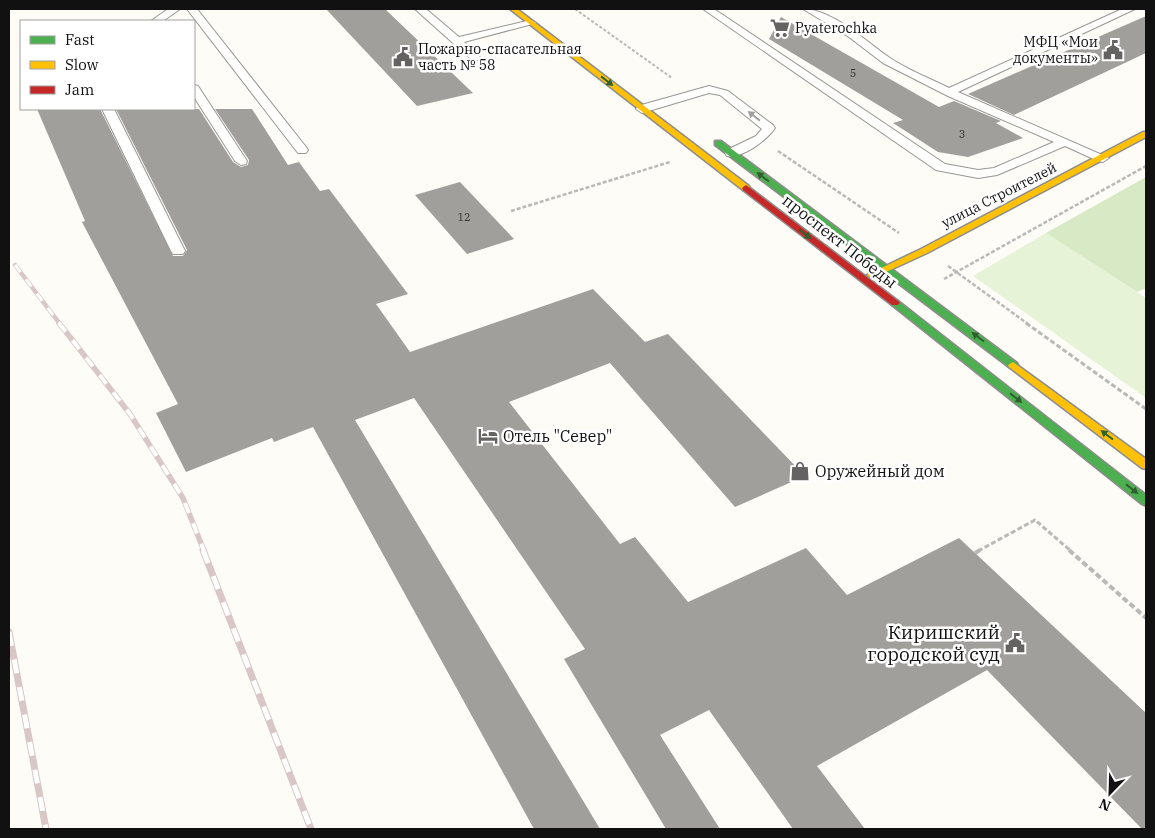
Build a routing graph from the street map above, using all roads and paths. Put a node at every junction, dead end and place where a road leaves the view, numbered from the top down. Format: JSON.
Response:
{"nodes":[{"id":1,"x":175,"y":9,"type":"edge"},
{"id":2,"x":192,"y":9,"type":"edge"},
{"id":3,"x":420,"y":9,"type":"edge"},
{"id":4,"x":513,"y":9,"type":"edge"},
{"id":5,"x":575,"y":9,"type":"edge"},
{"id":6,"x":708,"y":9,"type":"edge"},
{"id":7,"x":808,"y":9,"type":"edge"},
{"id":8,"x":1130,"y":9,"type":"edge"},
{"id":9,"x":158,"y":20,"type":"edge"},
{"id":10,"x":532,"y":23,"type":"junction"},
{"id":11,"x":456,"y":41,"type":"junction"},
{"id":12,"x":476,"y":58,"type":"dead end"},
{"id":13,"x":709,"y":89,"type":"junction"},
{"id":14,"x":195,"y":90,"type":"edge"},
{"id":15,"x":948,"y":92,"type":"junction"},
{"id":16,"x":659,"y":99,"type":"junction"},
{"id":17,"x":642,"y":109,"type":"junction"},
{"id":18,"x":108,"y":110,"type":"edge"},
{"id":19,"x":678,"y":114,"type":"dead end"},
{"id":20,"x":1146,"y":134,"type":"edge"},
{"id":21,"x":708,"y":136,"type":"dead end"},
{"id":22,"x":760,"y":139,"type":"junction"},
{"id":23,"x":1064,"y":142,"type":"junction"},
{"id":24,"x":302,"y":150,"type":"dead end"},
{"id":25,"x":730,"y":153,"type":"junction"},
{"id":26,"x":1103,"y":158,"type":"junction"},
{"id":27,"x":678,"y":160,"type":"dead end"},
{"id":28,"x":241,"y":161,"type":"dead end"},
{"id":29,"x":1146,"y":166,"type":"edge"},
{"id":30,"x":511,"y":212,"type":"dead end"},
{"id":31,"x":888,"y":225,"type":"dead end"},
{"id":32,"x":178,"y":251,"type":"dead end"},
{"id":33,"x":886,"y":269,"type":"junction"},
{"id":34,"x":958,"y":273,"type":"junction"},
{"id":35,"x":864,"y":279,"type":"junction"},
{"id":36,"x":915,"y":290,"type":"junction"},
{"id":37,"x":1146,"y":409,"type":"edge"},
{"id":38,"x":1146,"y":465,"type":"edge"},
{"id":39,"x":1146,"y":501,"type":"edge"},
{"id":40,"x":975,"y":553,"type":"dead end"},
{"id":41,"x":1146,"y":618,"type":"edge"}],
"edges":[{"from":1,"to":9,"type":"lane"},
{"from":2,"to":24,"type":"lane"},
{"from":3,"to":11,"type":"lane"},
{"from":4,"to":10,"type":"main road","name":"проспект Победы"},
{"from":5,"to":13,"type":"path"},
{"from":6,"to":23,"type":"lane"},
{"from":7,"to":15,"type":"lane"},
{"from":8,"to":15,"type":"lane"},
{"from":10,"to":11,"type":"lane"},
{"from":10,"to":17,"type":"main road","name":"проспект Победы","one_way":true},
{"from":11,"to":12,"type":"lane"},
{"from":13,"to":16,"type":"lane"},
{"from":22,"to":13,"type":"lane","one_way":true},
{"from":14,"to":28,"type":"lane"},
{"from":15,"to":23,"type":"lane"},
{"from":16,"to":17,"type":"lane"},
{"from":16,"to":19,"type":"main road"},
{"from":17,"to":35,"type":"main road","name":"проспект Победы","one_way":true},
{"from":18,"to":32,"type":"lane"},
{"from":20,"to":26,"type":"main road","name":"улица Строителей"},
{"from":21,"to":25,"type":"main road","name":"проспект Победы"},
{"from":22,"to":25,"type":"lane"},
{"from":22,"to":31,"type":"path"},
{"from":23,"to":26,"type":"lane"},
{"from":33,"to":25,"type":"main road","name":"проспект Победы","one_way":true},
{"from":26,"to":33,"type":"main road","name":"улица Строителей"},
{"from":27,"to":30,"type":"path"},
{"from":29,"to":34,"type":"path"},
{"from":33,"to":35,"type":"main road","name":"улица Строителей"},
{"from":33,"to":36,"type":"main road","name":"проспект Победы"},
{"from":34,"to":36,"type":"path"},
{"from":34,"to":37,"type":"path"},
{"from":35,"to":39,"type":"main road","name":"проспект Победы","one_way":true},
{"from":38,"to":36,"type":"main road","name":"проспект Победы","one_way":true},
{"from":40,"to":41,"type":"path"}]}
